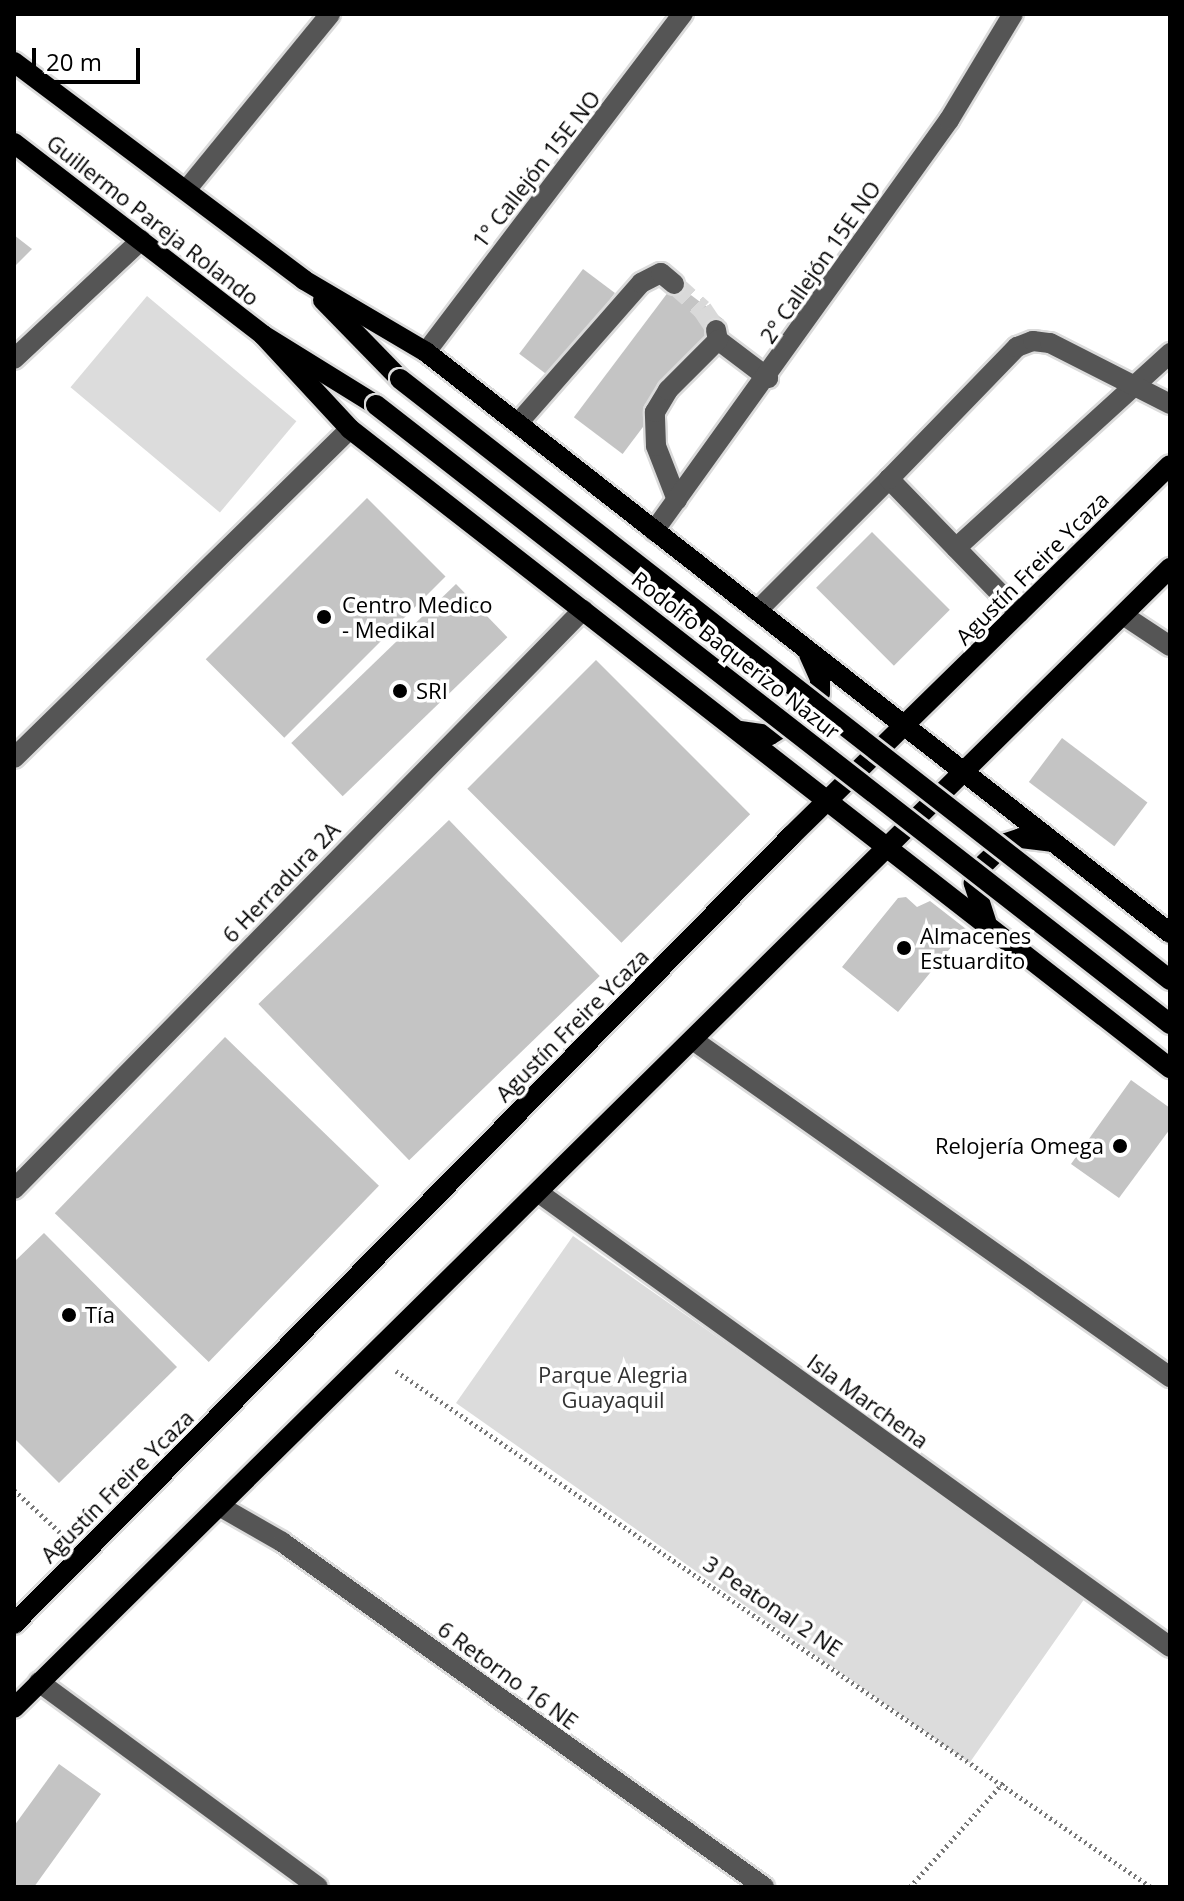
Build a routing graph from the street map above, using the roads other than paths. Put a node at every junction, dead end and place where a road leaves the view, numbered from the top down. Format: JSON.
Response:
{"nodes":[{"id":1,"x":330,"y":14,"type":"edge"},
{"id":2,"x":683,"y":14,"type":"edge"},
{"id":3,"x":1013,"y":14,"type":"edge"},
{"id":4,"x":14,"y":62,"type":"edge"},
{"id":5,"x":14,"y":143,"type":"edge"},
{"id":6,"x":187,"y":189,"type":"junction"},
{"id":7,"x":141,"y":240,"type":"junction"},
{"id":8,"x":304,"y":280,"type":"junction"},
{"id":9,"x":674,"y":284,"type":"tunnel mouth"},
{"id":10,"x":263,"y":335,"type":"junction"},
{"id":11,"x":426,"y":352,"type":"junction"},
{"id":12,"x":1170,"y":353,"type":"edge"},
{"id":13,"x":14,"y":359,"type":"edge"},
{"id":14,"x":768,"y":378,"type":"junction"},
{"id":15,"x":1136,"y":384,"type":"junction"},
{"id":16,"x":1170,"y":404,"type":"edge"},
{"id":17,"x":519,"y":422,"type":"junction"},
{"id":18,"x":350,"y":429,"type":"junction"},
{"id":19,"x":1170,"y":465,"type":"edge"},
{"id":20,"x":889,"y":479,"type":"junction"},
{"id":21,"x":677,"y":500,"type":"junction"},
{"id":22,"x":654,"y":531,"type":"junction"},
{"id":23,"x":956,"y":548,"type":"junction"},
{"id":24,"x":1170,"y":568,"type":"edge"},
{"id":25,"x":583,"y":610,"type":"junction"},
{"id":26,"x":757,"y":611,"type":"junction"},
{"id":27,"x":1019,"y":613,"type":"junction"},
{"id":28,"x":1123,"y":615,"type":"junction"},
{"id":29,"x":1170,"y":646,"type":"edge"},
{"id":30,"x":805,"y":648,"type":"junction"},
{"id":31,"x":904,"y":726,"type":"junction"},
{"id":32,"x":736,"y":730,"type":"junction"},
{"id":33,"x":14,"y":758,"type":"edge"},
{"id":34,"x":964,"y":772,"type":"junction"},
{"id":35,"x":827,"y":801,"type":"junction"},
{"id":36,"x":1055,"y":843,"type":"junction"},
{"id":37,"x":889,"y":849,"type":"junction"},
{"id":38,"x":990,"y":927,"type":"junction"},
{"id":39,"x":1170,"y":933,"type":"edge"},
{"id":40,"x":1170,"y":980,"type":"edge"},
{"id":41,"x":1170,"y":1024,"type":"edge"},
{"id":42,"x":693,"y":1040,"type":"junction"},
{"id":43,"x":1170,"y":1068,"type":"edge"},
{"id":44,"x":14,"y":1189,"type":"edge"},
{"id":45,"x":539,"y":1193,"type":"junction"},
{"id":46,"x":1170,"y":1377,"type":"edge"},
{"id":47,"x":221,"y":1507,"type":"junction"},
{"id":48,"x":14,"y":1624,"type":"edge"},
{"id":49,"x":1170,"y":1647,"type":"edge"},
{"id":50,"x":39,"y":1682,"type":"junction"},
{"id":51,"x":14,"y":1708,"type":"edge"},
{"id":52,"x":318,"y":1887,"type":"edge"},
{"id":53,"x":764,"y":1887,"type":"edge"}],
"edges":[{"from":1,"to":6,"type":"street"},
{"from":2,"to":11,"type":"street","name":"1° Callejón 15E NO"},
{"from":3,"to":14,"type":"street","name":"2° Callejón 15E NO"},
{"from":4,"to":6,"type":"main road","name":"Guillermo Pareja Rolando"},
{"from":5,"to":7,"type":"main road","name":"Guillermo Pareja Rolando"},
{"from":6,"to":8,"type":"main road","name":"Guillermo Pareja Rolando"},
{"from":7,"to":10,"type":"main road","name":"Guillermo Pareja Rolando"},
{"from":7,"to":13,"type":"street"},
{"from":8,"to":11,"type":"main road"},
{"from":8,"to":40,"type":"main road","name":"Rodolfo Baquerizo Nazur","bridge":true},
{"from":9,"to":17,"type":"street"},
{"from":10,"to":18,"type":"main road"},
{"from":10,"to":41,"type":"main road","name":"Rodolfo Baquerizo Nazur","bridge":true},
{"from":11,"to":17,"type":"main road"},
{"from":12,"to":15,"type":"street"},
{"from":14,"to":21,"type":"street","name":"2° Callejón 15E NO"},
{"from":14,"to":21,"type":"street"},
{"from":15,"to":16,"type":"street"},
{"from":15,"to":20,"type":"street"},
{"from":15,"to":23,"type":"street"},
{"from":17,"to":22,"type":"main road"},
{"from":18,"to":25,"type":"main road"},
{"from":18,"to":33,"type":"street"},
{"from":19,"to":27,"type":"main road","name":"Agustín Freire Ycaza"},
{"from":20,"to":23,"type":"street"},
{"from":20,"to":26,"type":"street"},
{"from":21,"to":22,"type":"street","name":"2° Callejón 15E NO"},
{"from":22,"to":26,"type":"main road"},
{"from":23,"to":27,"type":"street"},
{"from":24,"to":28,"type":"main road"},
{"from":25,"to":32,"type":"main road"},
{"from":25,"to":44,"type":"street","name":"6 Herradura 2A"},
{"from":26,"to":30,"type":"main road"},
{"from":27,"to":31,"type":"main road","name":"Agustín Freire Ycaza"},
{"from":28,"to":29,"type":"street"},
{"from":28,"to":34,"type":"main road"},
{"from":30,"to":31,"type":"main road"},
{"from":30,"to":32,"type":"main road"},
{"from":31,"to":34,"type":"main road"},
{"from":31,"to":35,"type":"main road","name":"Agustín Freire Ycaza"},
{"from":32,"to":35,"type":"main road"},
{"from":34,"to":36,"type":"main road"},
{"from":34,"to":37,"type":"main road"},
{"from":35,"to":37,"type":"main road"},
{"from":35,"to":48,"type":"main road","name":"Agustín Freire Ycaza"},
{"from":36,"to":38,"type":"main road"},
{"from":36,"to":39,"type":"main road"},
{"from":37,"to":38,"type":"main road"},
{"from":37,"to":42,"type":"main road"},
{"from":38,"to":43,"type":"main road"},
{"from":42,"to":45,"type":"main road"},
{"from":42,"to":46,"type":"street"},
{"from":45,"to":47,"type":"main road"},
{"from":45,"to":49,"type":"street","name":"Isla Marchena"},
{"from":47,"to":50,"type":"main road"},
{"from":47,"to":53,"type":"street","name":"6 Retorno 16 NE"},
{"from":50,"to":51,"type":"main road"},
{"from":50,"to":52,"type":"street"}]}
